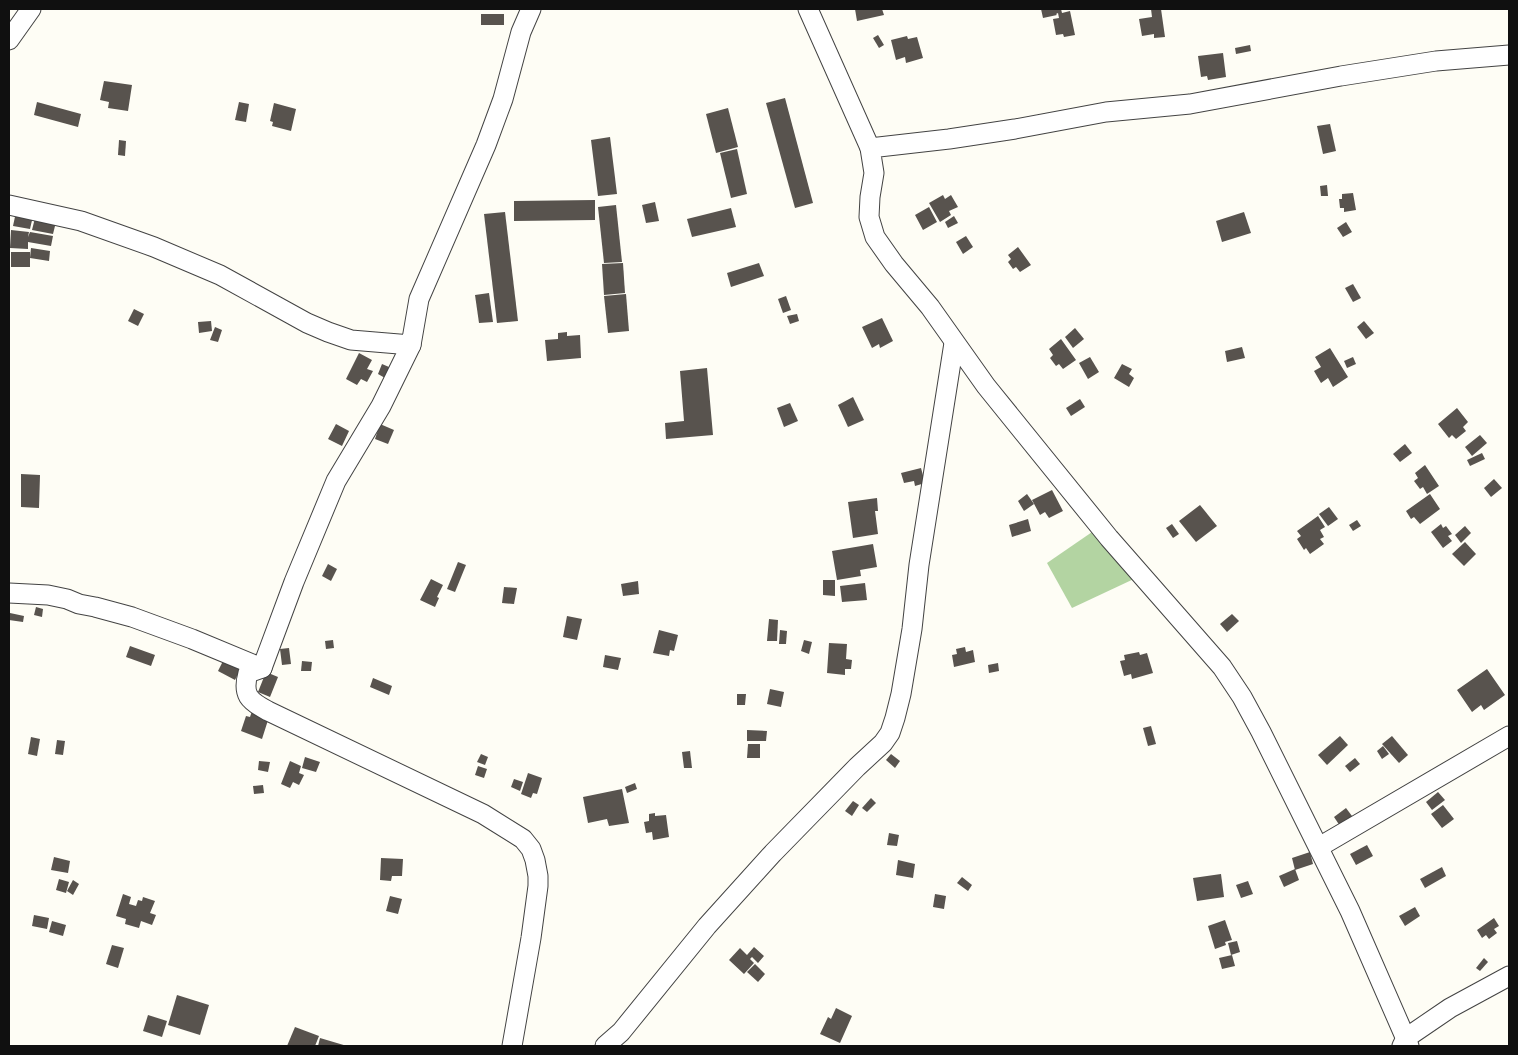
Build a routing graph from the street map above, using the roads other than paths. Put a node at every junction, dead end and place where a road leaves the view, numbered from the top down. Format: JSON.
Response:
{"nodes":[{"id":1,"x":31,"y":9,"type":"edge"},
{"id":2,"x":531,"y":9,"type":"edge"},
{"id":3,"x":808,"y":9,"type":"edge"},
{"id":4,"x":9,"y":40,"type":"edge"},
{"id":5,"x":1509,"y":56,"type":"edge"},
{"id":6,"x":870,"y":148,"type":"junction"},
{"id":7,"x":9,"y":205,"type":"edge"},
{"id":8,"x":954,"y":343,"type":"junction"},
{"id":9,"x":411,"y":345,"type":"junction"},
{"id":10,"x":9,"y":593,"type":"edge"},
{"id":11,"x":262,"y":668,"type":"junction"},
{"id":12,"x":1509,"y":736,"type":"edge"},
{"id":13,"x":1319,"y":847,"type":"junction"},
{"id":14,"x":1509,"y":976,"type":"edge"},
{"id":15,"x":1406,"y":1043,"type":"edge"},
{"id":16,"x":512,"y":1046,"type":"edge"},
{"id":17,"x":605,"y":1046,"type":"edge"}],
"edges":[{"from":1,"to":4,"type":"street"},
{"from":2,"to":9,"type":"street"},
{"from":3,"to":6,"type":"street"},
{"from":5,"to":6,"type":"street"},
{"from":6,"to":8,"type":"street"},
{"from":7,"to":9,"type":"street"},
{"from":8,"to":13,"type":"street"},
{"from":8,"to":17,"type":"street"},
{"from":9,"to":11,"type":"street"},
{"from":10,"to":11,"type":"street"},
{"from":11,"to":16,"type":"street"},
{"from":12,"to":13,"type":"street"},
{"from":13,"to":15,"type":"street"},
{"from":14,"to":15,"type":"street"}]}
